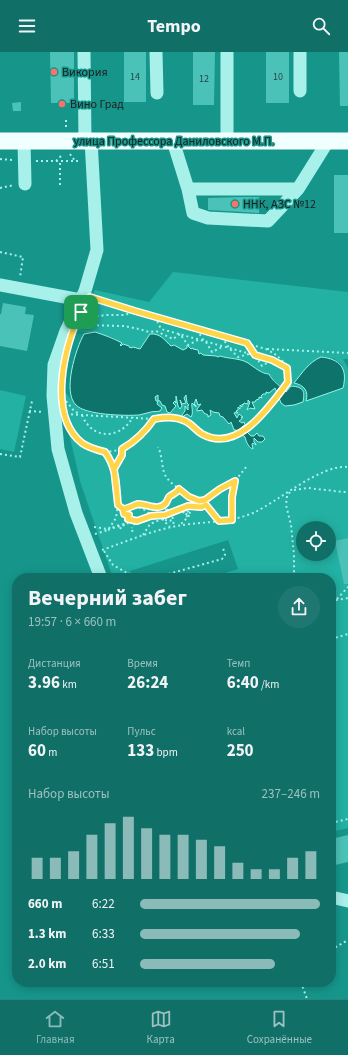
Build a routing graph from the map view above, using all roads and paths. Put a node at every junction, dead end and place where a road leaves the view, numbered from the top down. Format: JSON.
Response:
{"nodes":[{"id":1,"x":84,"y":52,"type":"edge"},
{"id":2,"x":156,"y":52,"type":"edge"},
{"id":3,"x":227,"y":52,"type":"edge"},
{"id":4,"x":300,"y":52,"type":"edge"},
{"id":5,"x":300,"y":91,"type":"dead end"},
{"id":6,"x":157,"y":93,"type":"dead end"},
{"id":7,"x":88,"y":140,"type":"junction"},
{"id":8,"x":173,"y":140,"type":"junction"},
{"id":9,"x":0,"y":141,"type":"edge"},
{"id":10,"x":24,"y":141,"type":"junction"},
{"id":11,"x":227,"y":141,"type":"junction"},
{"id":12,"x":328,"y":141,"type":"junction"},
{"id":13,"x":348,"y":141,"type":"edge"},
{"id":14,"x":0,"y":159,"type":"edge"},
{"id":15,"x":25,"y":161,"type":"junction"},
{"id":16,"x":60,"y":161,"type":"junction"},
{"id":17,"x":93,"y":161,"type":"junction"},
{"id":18,"x":25,"y":184,"type":"dead end"},
{"id":19,"x":60,"y":186,"type":"dead end"},
{"id":20,"x":188,"y":189,"type":"junction"},
{"id":21,"x":298,"y":189,"type":"junction"},
{"id":22,"x":0,"y":252,"type":"edge"},
{"id":23,"x":22,"y":268,"type":"dead end"},
{"id":24,"x":0,"y":285,"type":"edge"},
{"id":25,"x":85,"y":298,"type":"junction"},
{"id":26,"x":135,"y":311,"type":"junction"},
{"id":27,"x":155,"y":317,"type":"junction"},
{"id":28,"x":83,"y":318,"type":"dead end"},
{"id":29,"x":75,"y":324,"type":"dead end"},
{"id":30,"x":196,"y":329,"type":"junction"},
{"id":31,"x":180,"y":334,"type":"junction"},
{"id":32,"x":221,"y":336,"type":"junction"},
{"id":33,"x":199,"y":340,"type":"junction"},
{"id":34,"x":205,"y":341,"type":"junction"},
{"id":35,"x":247,"y":343,"type":"junction"},
{"id":36,"x":223,"y":346,"type":"junction"},
{"id":37,"x":229,"y":348,"type":"junction"},
{"id":38,"x":266,"y":349,"type":"junction"},
{"id":39,"x":348,"y":353,"type":"edge"},
{"id":40,"x":250,"y":354,"type":"junction"},
{"id":41,"x":255,"y":355,"type":"junction"},
{"id":42,"x":272,"y":360,"type":"junction"},
{"id":43,"x":287,"y":368,"type":"junction"},
{"id":44,"x":65,"y":400,"type":"dead end"},
{"id":45,"x":32,"y":401,"type":"dead end"},
{"id":46,"x":29,"y":411,"type":"junction"},
{"id":47,"x":59,"y":413,"type":"junction"},
{"id":48,"x":82,"y":415,"type":"junction"},
{"id":49,"x":133,"y":417,"type":"junction"},
{"id":50,"x":154,"y":419,"type":"junction"},
{"id":51,"x":65,"y":420,"type":"dead end"},
{"id":52,"x":158,"y":447,"type":"dead end"},
{"id":53,"x":122,"y":449,"type":"junction"},
{"id":54,"x":105,"y":452,"type":"junction"},
{"id":55,"x":0,"y":454,"type":"edge"},
{"id":56,"x":247,"y":466,"type":"dead end"},
{"id":57,"x":348,"y":467,"type":"edge"},
{"id":58,"x":114,"y":469,"type":"junction"},
{"id":59,"x":235,"y":481,"type":"junction"},
{"id":60,"x":179,"y":489,"type":"junction"},
{"id":61,"x":292,"y":490,"type":"junction"},
{"id":62,"x":348,"y":492,"type":"edge"},
{"id":63,"x":199,"y":501,"type":"junction"},
{"id":64,"x":165,"y":504,"type":"junction"},
{"id":65,"x":118,"y":505,"type":"junction"},
{"id":66,"x":133,"y":506,"type":"junction"},
{"id":67,"x":188,"y":506,"type":"junction"},
{"id":68,"x":161,"y":507,"type":"junction"},
{"id":69,"x":194,"y":507,"type":"junction"},
{"id":70,"x":167,"y":508,"type":"junction"},
{"id":71,"x":123,"y":509,"type":"junction"},
{"id":72,"x":127,"y":509,"type":"junction"},
{"id":73,"x":176,"y":510,"type":"junction"},
{"id":74,"x":171,"y":512,"type":"junction"},
{"id":75,"x":126,"y":514,"type":"junction"},
{"id":76,"x":159,"y":515,"type":"junction"},
{"id":77,"x":165,"y":515,"type":"junction"},
{"id":78,"x":187,"y":515,"type":"junction"},
{"id":79,"x":150,"y":516,"type":"junction"},
{"id":80,"x":126,"y":519,"type":"junction"},
{"id":81,"x":129,"y":519,"type":"junction"},
{"id":82,"x":172,"y":519,"type":"junction"},
{"id":83,"x":232,"y":520,"type":"junction"},
{"id":84,"x":160,"y":521,"type":"junction"},
{"id":85,"x":164,"y":521,"type":"junction"},
{"id":86,"x":219,"y":521,"type":"junction"},
{"id":87,"x":136,"y":522,"type":"junction"},
{"id":88,"x":125,"y":524,"type":"junction"},
{"id":89,"x":130,"y":525,"type":"dead end"},
{"id":90,"x":174,"y":526,"type":"junction"},
{"id":91,"x":179,"y":526,"type":"junction"},
{"id":92,"x":170,"y":527,"type":"junction"},
{"id":93,"x":109,"y":529,"type":"junction"},
{"id":94,"x":133,"y":531,"type":"dead end"},
{"id":95,"x":95,"y":534,"type":"junction"},
{"id":96,"x":143,"y":535,"type":"junction"},
{"id":97,"x":97,"y":540,"type":"dead end"},
{"id":98,"x":99,"y":545,"type":"dead end"},
{"id":99,"x":223,"y":548,"type":"dead end"},
{"id":100,"x":102,"y":550,"type":"junction"},
{"id":101,"x":103,"y":558,"type":"dead end"},
{"id":102,"x":99,"y":573,"type":"edge"},
{"id":103,"x":127,"y":573,"type":"edge"},
{"id":104,"x":172,"y":573,"type":"edge"},
{"id":105,"x":294,"y":573,"type":"edge"},
{"id":106,"x":348,"y":588,"type":"edge"},
{"id":107,"x":348,"y":598,"type":"edge"},
{"id":108,"x":336,"y":600,"type":"joint"},
{"id":109,"x":348,"y":634,"type":"edge"},
{"id":110,"x":336,"y":638,"type":"edge"},
{"id":111,"x":348,"y":819,"type":"edge"},
{"id":112,"x":336,"y":822,"type":"edge"},
{"id":113,"x":336,"y":898,"type":"edge"},
{"id":114,"x":348,"y":901,"type":"edge"},
{"id":115,"x":348,"y":940,"type":"edge"},
{"id":116,"x":336,"y":947,"type":"edge"},
{"id":117,"x":303,"y":987,"type":"edge"},
{"id":118,"x":307,"y":999,"type":"edge"}],
"edges":[{"from":1,"to":7,"type":"lane"},
{"from":2,"to":6,"type":"lane"},
{"from":3,"to":11,"type":"lane"},
{"from":4,"to":5,"type":"lane"},
{"from":7,"to":8,"type":"main road","name":"улица Профессора Даниловского М.П."},
{"from":7,"to":10,"type":"main road","name":"улица Профессора Даниловского М.П."},
{"from":7,"to":17,"type":"lane"},
{"from":8,"to":11,"type":"main road","name":"улица Профессора Даниловского М.П."},
{"from":8,"to":20,"type":"lane"},
{"from":9,"to":10,"type":"main road","name":"улица Профессора Даниловского М.П."},
{"from":10,"to":15,"type":"lane"},
{"from":11,"to":12,"type":"main road","name":"улица Профессора Даниловского М.П."},
{"from":12,"to":13,"type":"main road","name":"улица Профессора Даниловского М.П."},
{"from":12,"to":21,"type":"lane"},
{"from":14,"to":15,"type":"path"},
{"from":15,"to":16,"type":"path"},
{"from":15,"to":18,"type":"lane"},
{"from":16,"to":17,"type":"path"},
{"from":16,"to":19,"type":"path"},
{"from":17,"to":25,"type":"lane"},
{"from":20,"to":21,"type":"lane"},
{"from":20,"to":21,"type":"lane"},
{"from":22,"to":23,"type":"path"},
{"from":24,"to":25,"type":"lane"},
{"from":25,"to":26,"type":"path"},
{"from":25,"to":47,"type":"lane"},
{"from":26,"to":27,"type":"path"},
{"from":26,"to":28,"type":"path"},
{"from":27,"to":30,"type":"path"},
{"from":27,"to":31,"type":"path"},
{"from":29,"to":31,"type":"path"},
{"from":30,"to":32,"type":"path"},
{"from":30,"to":34,"type":"path"},
{"from":31,"to":33,"type":"path"},
{"from":31,"to":33,"type":"path"},
{"from":32,"to":35,"type":"path"},
{"from":32,"to":37,"type":"path"},
{"from":33,"to":34,"type":"path"},
{"from":34,"to":36,"type":"path"},
{"from":34,"to":36,"type":"path"},
{"from":35,"to":38,"type":"path"},
{"from":35,"to":41,"type":"path"},
{"from":36,"to":37,"type":"path"},
{"from":37,"to":40,"type":"path"},
{"from":37,"to":40,"type":"path"},
{"from":38,"to":39,"type":"path"},
{"from":38,"to":43,"type":"path"},
{"from":40,"to":41,"type":"path"},
{"from":41,"to":42,"type":"path"},
{"from":41,"to":42,"type":"path"},
{"from":42,"to":43,"type":"path"},
{"from":43,"to":50,"type":"path"},
{"from":44,"to":48,"type":"path"},
{"from":45,"to":46,"type":"path"},
{"from":46,"to":47,"type":"path"},
{"from":46,"to":55,"type":"path"},
{"from":47,"to":48,"type":"path"},
{"from":47,"to":51,"type":"path"},
{"from":47,"to":54,"type":"path"},
{"from":47,"to":102,"type":"lane"},
{"from":48,"to":49,"type":"path"},
{"from":48,"to":49,"type":"path"},
{"from":49,"to":50,"type":"path"},
{"from":50,"to":53,"type":"path"},
{"from":52,"to":60,"type":"path"},
{"from":53,"to":54,"type":"path"},
{"from":53,"to":58,"type":"path"},
{"from":54,"to":58,"type":"path"},
{"from":56,"to":59,"type":"path"},
{"from":57,"to":61,"type":"path"},
{"from":58,"to":65,"type":"path"},
{"from":59,"to":63,"type":"path"},
{"from":59,"to":83,"type":"path"},
{"from":60,"to":63,"type":"path"},
{"from":60,"to":64,"type":"path"},
{"from":61,"to":62,"type":"path"},
{"from":61,"to":83,"type":"path"},
{"from":61,"to":105,"type":"path"},
{"from":63,"to":67,"type":"path"},
{"from":64,"to":68,"type":"path"},
{"from":64,"to":70,"type":"path"},
{"from":65,"to":71,"type":"path"},
{"from":65,"to":93,"type":"path"},
{"from":66,"to":68,"type":"path"},
{"from":66,"to":72,"type":"path"},
{"from":66,"to":79,"type":"path"},
{"from":67,"to":69,"type":"path"},
{"from":67,"to":73,"type":"path"},
{"from":68,"to":70,"type":"path"},
{"from":69,"to":78,"type":"path"},
{"from":69,"to":86,"type":"path"},
{"from":70,"to":73,"type":"path"},
{"from":70,"to":74,"type":"path"},
{"from":70,"to":77,"type":"path"},
{"from":71,"to":72,"type":"path"},
{"from":71,"to":75,"type":"path"},
{"from":72,"to":75,"type":"path"},
{"from":73,"to":74,"type":"path"},
{"from":73,"to":78,"type":"path"},
{"from":74,"to":77,"type":"path"},
{"from":74,"to":82,"type":"path"},
{"from":75,"to":80,"type":"path"},
{"from":75,"to":81,"type":"path"},
{"from":76,"to":77,"type":"path"},
{"from":76,"to":79,"type":"path"},
{"from":76,"to":84,"type":"path"},
{"from":77,"to":85,"type":"path"},
{"from":78,"to":91,"type":"path"},
{"from":79,"to":87,"type":"path"},
{"from":80,"to":81,"type":"path"},
{"from":80,"to":88,"type":"path"},
{"from":81,"to":87,"type":"path"},
{"from":82,"to":85,"type":"path"},
{"from":82,"to":90,"type":"path"},
{"from":83,"to":86,"type":"path"},
{"from":84,"to":85,"type":"path"},
{"from":84,"to":96,"type":"path"},
{"from":85,"to":92,"type":"path"},
{"from":86,"to":91,"type":"path"},
{"from":87,"to":88,"type":"path"},
{"from":87,"to":89,"type":"path"},
{"from":87,"to":94,"type":"path"},
{"from":88,"to":93,"type":"path"},
{"from":88,"to":93,"type":"path"},
{"from":90,"to":91,"type":"path"},
{"from":90,"to":92,"type":"path"},
{"from":92,"to":96,"type":"path"},
{"from":93,"to":95,"type":"path"},
{"from":93,"to":95,"type":"path"},
{"from":95,"to":97,"type":"path"},
{"from":96,"to":100,"type":"path"},
{"from":98,"to":100,"type":"path"},
{"from":99,"to":104,"type":"path"},
{"from":100,"to":101,"type":"path"},
{"from":100,"to":103,"type":"path"},
{"from":106,"to":108,"type":"path"},
{"from":107,"to":108,"type":"path"},
{"from":109,"to":110,"type":"path"},
{"from":111,"to":112,"type":"path"},
{"from":113,"to":114,"type":"lane"},
{"from":115,"to":116,"type":"path"},
{"from":117,"to":118,"type":"path"}]}
